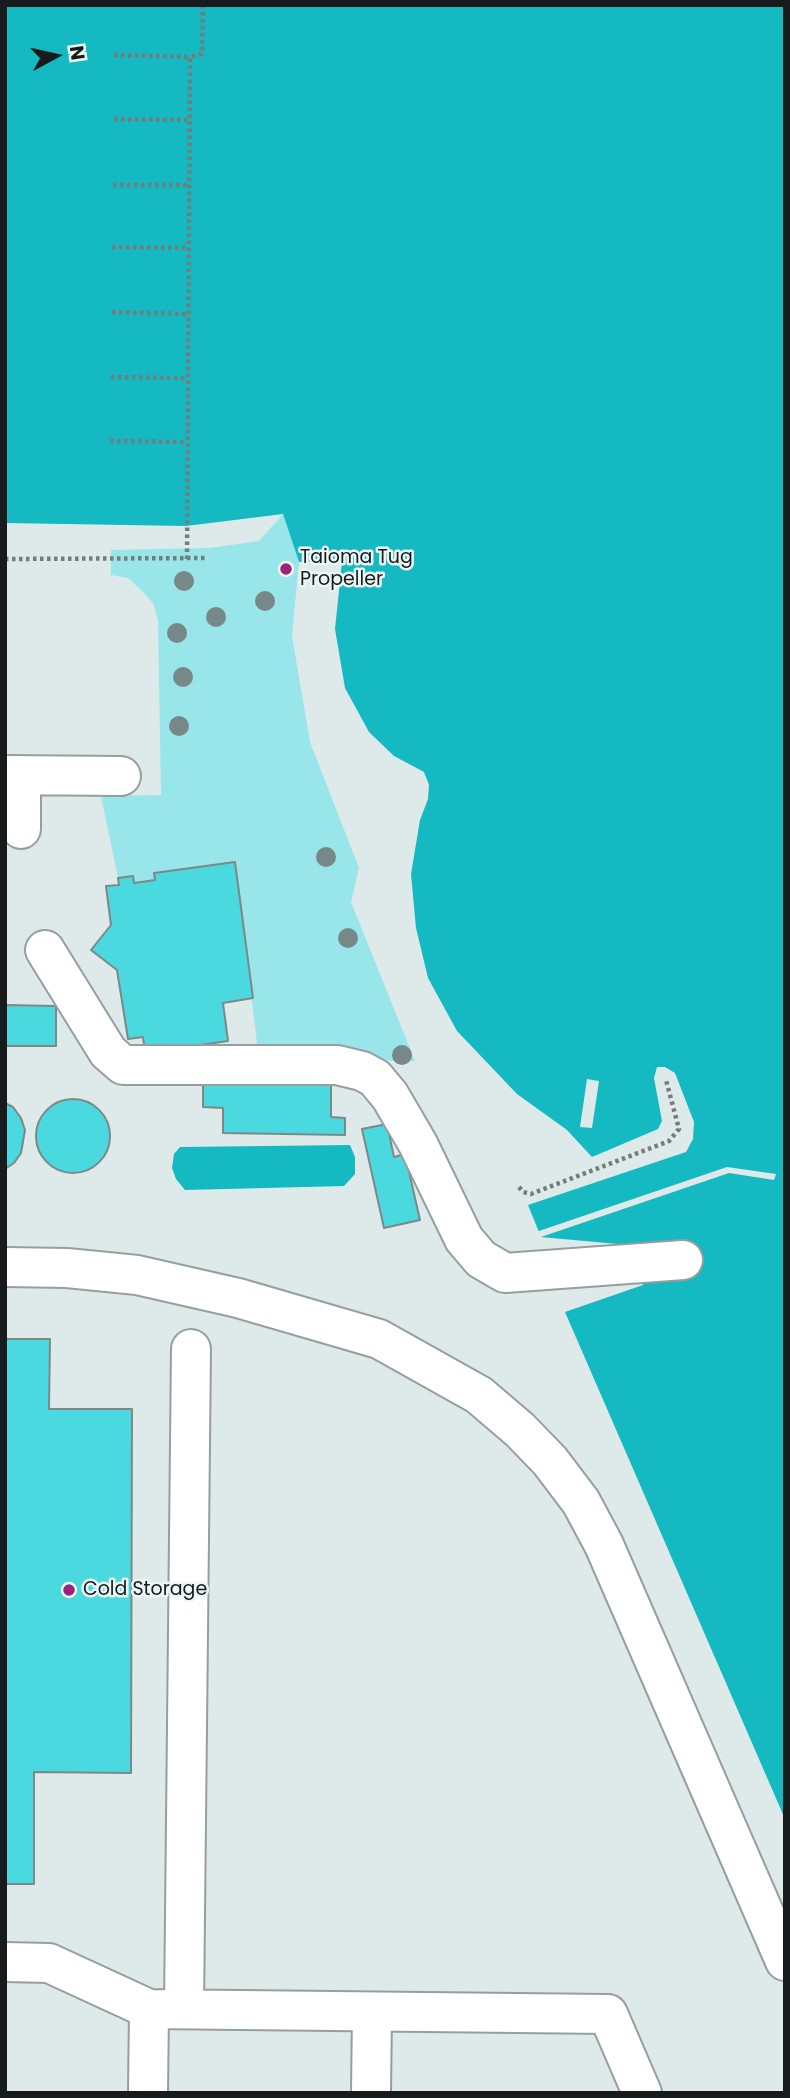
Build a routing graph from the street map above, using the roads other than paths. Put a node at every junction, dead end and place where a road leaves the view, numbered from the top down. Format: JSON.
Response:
{"nodes":[{"id":1,"x":13,"y":775,"type":"edge"},
{"id":2,"x":121,"y":776,"type":"dead end"},
{"id":3,"x":21,"y":829,"type":"dead end"},
{"id":4,"x":45,"y":950,"type":"dead end"},
{"id":5,"x":683,"y":1260,"type":"dead end"},
{"id":6,"x":5,"y":1267,"type":"edge"},
{"id":7,"x":191,"y":1349,"type":"dead end"},
{"id":8,"x":785,"y":1961,"type":"edge"},
{"id":9,"x":5,"y":1962,"type":"edge"},
{"id":10,"x":166,"y":2009,"type":"junction"},
{"id":11,"x":372,"y":2012,"type":"junction"},
{"id":12,"x":148,"y":2093,"type":"edge"},
{"id":13,"x":371,"y":2093,"type":"edge"},
{"id":14,"x":642,"y":2093,"type":"edge"}],
"edges":[{"from":1,"to":2,"type":"street"},
{"from":1,"to":3,"type":"street"},
{"from":4,"to":5,"type":"street"},
{"from":6,"to":8,"type":"street"},
{"from":7,"to":10,"type":"street"},
{"from":9,"to":10,"type":"street"},
{"from":10,"to":11,"type":"street"},
{"from":10,"to":12,"type":"street"},
{"from":11,"to":13,"type":"street"},
{"from":11,"to":14,"type":"street"}]}
